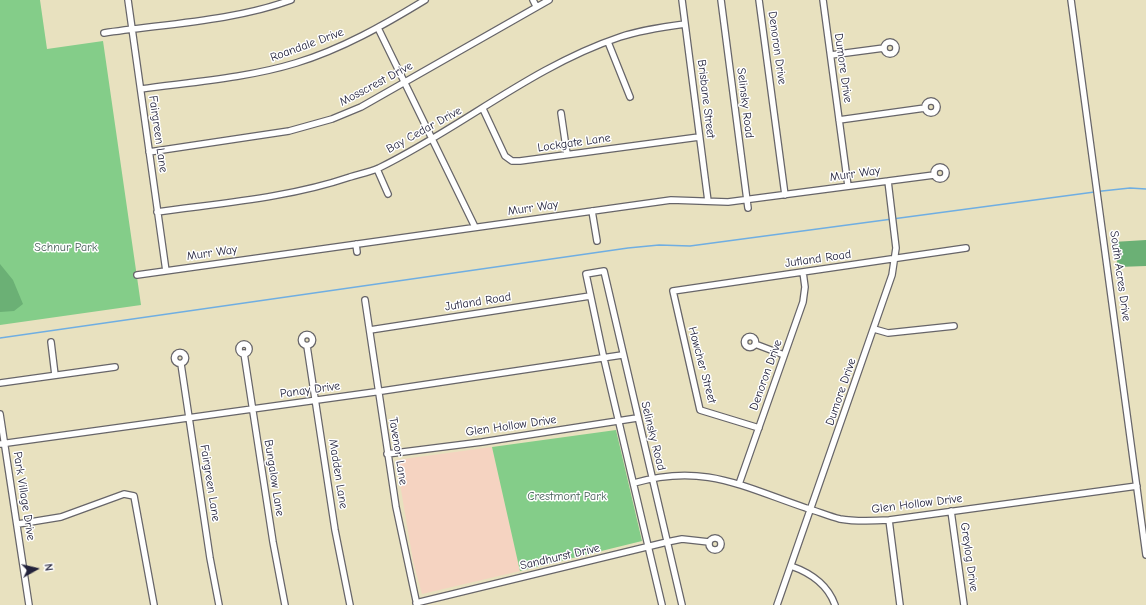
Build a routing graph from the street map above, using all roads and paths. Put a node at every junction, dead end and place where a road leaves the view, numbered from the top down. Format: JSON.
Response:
{"nodes":[{"id":1,"x":128,"y":0,"type":"edge"},
{"id":2,"x":291,"y":0,"type":"edge"},
{"id":3,"x":424,"y":0,"type":"edge"},
{"id":4,"x":533,"y":0,"type":"edge"},
{"id":5,"x":549,"y":0,"type":"edge"},
{"id":6,"x":682,"y":0,"type":"edge"},
{"id":7,"x":721,"y":0,"type":"edge"},
{"id":8,"x":759,"y":0,"type":"edge"},
{"id":9,"x":823,"y":0,"type":"edge"},
{"id":10,"x":1071,"y":0,"type":"edge"},
{"id":11,"x":536,"y":6,"type":"junction"},
{"id":12,"x":685,"y":24,"type":"junction"},
{"id":13,"x":378,"y":28,"type":"junction"},
{"id":14,"x":132,"y":29,"type":"junction"},
{"id":15,"x":104,"y":33,"type":"dead end"},
{"id":16,"x":608,"y":42,"type":"junction"},
{"id":17,"x":884,"y":48,"type":"dead end"},
{"id":18,"x":831,"y":55,"type":"junction"},
{"id":19,"x":404,"y":83,"type":"junction"},
{"id":20,"x":141,"y":89,"type":"junction"},
{"id":21,"x":630,"y":97,"type":"dead end"},
{"id":22,"x":925,"y":108,"type":"dead end"},
{"id":23,"x":483,"y":109,"type":"junction"},
{"id":24,"x":561,"y":113,"type":"dead end"},
{"id":25,"x":839,"y":120,"type":"junction"},
{"id":26,"x":699,"y":137,"type":"junction"},
{"id":27,"x":432,"y":140,"type":"junction"},
{"id":28,"x":149,"y":152,"type":"junction"},
{"id":29,"x":567,"y":154,"type":"junction"},
{"id":30,"x":377,"y":168,"type":"junction"},
{"id":31,"x":934,"y":174,"type":"dead end"},
{"id":32,"x":888,"y":181,"type":"junction"},
{"id":33,"x":848,"y":186,"type":"junction"},
{"id":34,"x":388,"y":194,"type":"dead end"},
{"id":35,"x":786,"y":195,"type":"junction"},
{"id":36,"x":747,"y":200,"type":"junction"},
{"id":37,"x":708,"y":201,"type":"junction"},
{"id":38,"x":748,"y":208,"type":"dead end"},
{"id":39,"x":592,"y":211,"type":"junction"},
{"id":40,"x":157,"y":212,"type":"junction"},
{"id":41,"x":475,"y":228,"type":"junction"},
{"id":42,"x":597,"y":241,"type":"dead end"},
{"id":43,"x":356,"y":244,"type":"junction"},
{"id":44,"x":966,"y":248,"type":"dead end"},
{"id":45,"x":357,"y":252,"type":"dead end"},
{"id":46,"x":895,"y":259,"type":"junction"},
{"id":47,"x":166,"y":271,"type":"junction"},
{"id":48,"x":804,"y":272,"type":"junction"},
{"id":49,"x":136,"y":275,"type":"dead end"},
{"id":50,"x":673,"y":291,"type":"joint"},
{"id":51,"x":590,"y":296,"type":"junction"},
{"id":52,"x":365,"y":300,"type":"dead end"},
{"id":53,"x":954,"y":326,"type":"dead end"},
{"id":54,"x":874,"y":329,"type":"junction"},
{"id":55,"x":370,"y":330,"type":"junction"},
{"id":56,"x":51,"y":342,"type":"dead end"},
{"id":57,"x":755,"y":344,"type":"dead end"},
{"id":58,"x":307,"y":346,"type":"dead end"},
{"id":59,"x":244,"y":353,"type":"dead end"},
{"id":60,"x":622,"y":355,"type":"junction"},
{"id":61,"x":784,"y":355,"type":"junction"},
{"id":62,"x":604,"y":358,"type":"junction"},
{"id":63,"x":181,"y":364,"type":"dead end"},
{"id":64,"x":115,"y":366,"type":"dead end"},
{"id":65,"x":55,"y":375,"type":"junction"},
{"id":66,"x":0,"y":383,"type":"edge"},
{"id":67,"x":378,"y":392,"type":"junction"},
{"id":68,"x":315,"y":400,"type":"junction"},
{"id":69,"x":252,"y":410,"type":"junction"},
{"id":70,"x":0,"y":414,"type":"edge"},
{"id":71,"x":189,"y":417,"type":"junction"},
{"id":72,"x":638,"y":418,"type":"junction"},
{"id":73,"x":620,"y":421,"type":"junction"},
{"id":74,"x":758,"y":428,"type":"junction"},
{"id":75,"x":2,"y":444,"type":"edge"},
{"id":76,"x":387,"y":454,"type":"junction"},
{"id":77,"x":652,"y":478,"type":"junction"},
{"id":78,"x":634,"y":483,"type":"junction"},
{"id":79,"x":739,"y":484,"type":"junction"},
{"id":80,"x":1137,"y":486,"type":"junction"},
{"id":81,"x":811,"y":509,"type":"junction"},
{"id":82,"x":952,"y":511,"type":"junction"},
{"id":83,"x":889,"y":520,"type":"junction"},
{"id":84,"x":18,"y":524,"type":"junction"},
{"id":85,"x":667,"y":542,"type":"junction"},
{"id":86,"x":709,"y":542,"type":"dead end"},
{"id":87,"x":649,"y":547,"type":"junction"},
{"id":88,"x":1146,"y":555,"type":"edge"},
{"id":89,"x":791,"y":566,"type":"junction"},
{"id":90,"x":416,"y":604,"type":"edge"},
{"id":91,"x":29,"y":605,"type":"edge"},
{"id":92,"x":154,"y":605,"type":"edge"},
{"id":93,"x":219,"y":605,"type":"edge"},
{"id":94,"x":285,"y":605,"type":"edge"},
{"id":95,"x":350,"y":605,"type":"edge"},
{"id":96,"x":662,"y":605,"type":"edge"},
{"id":97,"x":682,"y":605,"type":"edge"},
{"id":98,"x":777,"y":605,"type":"edge"},
{"id":99,"x":835,"y":605,"type":"edge"},
{"id":100,"x":900,"y":605,"type":"edge"},
{"id":101,"x":964,"y":605,"type":"edge"}],
"edges":[{"from":1,"to":14,"type":"street","name":"Fairgreen Lane"},
{"from":2,"to":14,"type":"street"},
{"from":3,"to":13,"type":"street","name":"Roandale Drive"},
{"from":4,"to":11,"type":"street"},
{"from":5,"to":11,"type":"street","name":"Mosscrest Drive"},
{"from":6,"to":12,"type":"street","name":"Brisbane Street"},
{"from":7,"to":36,"type":"street","name":"Selinsky Road"},
{"from":8,"to":35,"type":"street","name":"Denoron Drive"},
{"from":9,"to":18,"type":"street","name":"Dumore Drive"},
{"from":10,"to":80,"type":"street","name":"South Acres Drive"},
{"from":11,"to":19,"type":"street","name":"Mosscrest Drive"},
{"from":12,"to":16,"type":"street","name":"Bay Cedar Drive"},
{"from":12,"to":26,"type":"street","name":"Brisbane Street"},
{"from":13,"to":19,"type":"street"},
{"from":13,"to":20,"type":"street","name":"Roandale Drive"},
{"from":14,"to":15,"type":"street"},
{"from":14,"to":20,"type":"street","name":"Fairgreen Lane"},
{"from":16,"to":21,"type":"street"},
{"from":16,"to":23,"type":"street","name":"Bay Cedar Drive"},
{"from":17,"to":18,"type":"street"},
{"from":18,"to":25,"type":"street","name":"Dumore Drive"},
{"from":19,"to":27,"type":"street"},
{"from":19,"to":28,"type":"street","name":"Mosscrest Drive"},
{"from":20,"to":28,"type":"street","name":"Fairgreen Lane"},
{"from":22,"to":25,"type":"street"},
{"from":23,"to":27,"type":"street","name":"Bay Cedar Drive"},
{"from":23,"to":29,"type":"street","name":"Lockgate Lane"},
{"from":24,"to":29,"type":"street"},
{"from":25,"to":33,"type":"street","name":"Dumore Drive"},
{"from":26,"to":29,"type":"street","name":"Lockgate Lane"},
{"from":26,"to":37,"type":"street","name":"Brisbane Street"},
{"from":27,"to":30,"type":"street","name":"Bay Cedar Drive"},
{"from":27,"to":41,"type":"street"},
{"from":28,"to":40,"type":"street","name":"Fairgreen Lane"},
{"from":30,"to":34,"type":"street"},
{"from":30,"to":40,"type":"street","name":"Bay Cedar Drive"},
{"from":31,"to":32,"type":"street","name":"Murr Way"},
{"from":32,"to":33,"type":"street","name":"Murr Way"},
{"from":32,"to":46,"type":"street","name":"Dumore Drive"},
{"from":33,"to":35,"type":"street","name":"Murr Way"},
{"from":35,"to":36,"type":"street","name":"Murr Way"},
{"from":36,"to":37,"type":"street","name":"Murr Way"},
{"from":36,"to":38,"type":"street","name":"Selinsky Road"},
{"from":37,"to":39,"type":"street","name":"Murr Way"},
{"from":39,"to":41,"type":"street","name":"Murr Way"},
{"from":39,"to":42,"type":"street"},
{"from":40,"to":47,"type":"street","name":"Fairgreen Lane"},
{"from":41,"to":43,"type":"street","name":"Murr Way"},
{"from":43,"to":45,"type":"street"},
{"from":43,"to":47,"type":"street","name":"Murr Way"},
{"from":44,"to":46,"type":"street","name":"Jutland Road"},
{"from":46,"to":48,"type":"street","name":"Jutland Road"},
{"from":46,"to":54,"type":"street","name":"Dumore Drive"},
{"from":47,"to":49,"type":"street","name":"Murr Way"},
{"from":48,"to":50,"type":"street","name":"Jutland Road"},
{"from":48,"to":61,"type":"street","name":"Denoron Drive"},
{"from":50,"to":74,"type":"street","name":"Howcher Street"},
{"from":51,"to":55,"type":"street","name":"Jutland Road"},
{"from":51,"to":60,"type":"street","name":"Selinsky Road"},
{"from":51,"to":62,"type":"street"},
{"from":52,"to":55,"type":"street","name":"Tavenor Lane"},
{"from":53,"to":54,"type":"street"},
{"from":54,"to":81,"type":"street","name":"Dumore Drive"},
{"from":55,"to":67,"type":"street","name":"Tavenor Lane"},
{"from":56,"to":65,"type":"street"},
{"from":57,"to":61,"type":"street"},
{"from":58,"to":68,"type":"street","name":"Madden Lane"},
{"from":59,"to":69,"type":"street","name":"Bungalow Lane"},
{"from":60,"to":62,"type":"street","name":"Panay Drive"},
{"from":60,"to":72,"type":"street","name":"Selinsky Road"},
{"from":61,"to":74,"type":"street","name":"Denoron Drive"},
{"from":62,"to":67,"type":"street","name":"Panay Drive"},
{"from":62,"to":73,"type":"street"},
{"from":63,"to":71,"type":"street","name":"Fairgreen Lane"},
{"from":64,"to":65,"type":"street"},
{"from":65,"to":66,"type":"street"},
{"from":67,"to":68,"type":"street","name":"Panay Drive"},
{"from":67,"to":76,"type":"street","name":"Tavenor Lane"},
{"from":68,"to":69,"type":"street","name":"Panay Drive"},
{"from":68,"to":95,"type":"street","name":"Madden Lane"},
{"from":69,"to":71,"type":"street","name":"Panay Drive"},
{"from":69,"to":94,"type":"street","name":"Bungalow Lane"},
{"from":70,"to":75,"type":"street","name":"Park Village Drive"},
{"from":71,"to":75,"type":"street","name":"Panay Drive"},
{"from":71,"to":93,"type":"street","name":"Fairgreen Lane"},
{"from":72,"to":73,"type":"street","name":"Glen Hollow Drive"},
{"from":72,"to":77,"type":"street","name":"Selinsky Road"},
{"from":73,"to":76,"type":"street","name":"Glen Hollow Drive"},
{"from":73,"to":78,"type":"street"},
{"from":74,"to":79,"type":"street","name":"Denoron Drive"},
{"from":75,"to":84,"type":"street","name":"Park Village Drive"},
{"from":76,"to":90,"type":"street","name":"Tavenor Lane"},
{"from":77,"to":78,"type":"street","name":"Glen Hollow Drive"},
{"from":77,"to":79,"type":"street","name":"Glen Hollow Drive"},
{"from":77,"to":85,"type":"street","name":"Selinsky Road"},
{"from":78,"to":87,"type":"street"},
{"from":79,"to":81,"type":"street","name":"Glen Hollow Drive"},
{"from":80,"to":82,"type":"street","name":"Glen Hollow Drive"},
{"from":80,"to":88,"type":"street","name":"South Acres Drive"},
{"from":81,"to":83,"type":"street","name":"Glen Hollow Drive"},
{"from":81,"to":89,"type":"street","name":"Dumore Drive"},
{"from":82,"to":83,"type":"street","name":"Glen Hollow Drive"},
{"from":82,"to":101,"type":"street","name":"Greylog Drive"},
{"from":83,"to":100,"type":"street"},
{"from":84,"to":91,"type":"street","name":"Park Village Drive"},
{"from":84,"to":92,"type":"street"},
{"from":85,"to":86,"type":"street","name":"Sandhurst Drive"},
{"from":85,"to":87,"type":"street","name":"Sandhurst Drive"},
{"from":85,"to":97,"type":"street","name":"Selinsky Road"},
{"from":87,"to":90,"type":"street","name":"Sandhurst Drive"},
{"from":87,"to":96,"type":"street"},
{"from":89,"to":98,"type":"street","name":"Dumore Drive"},
{"from":89,"to":99,"type":"street"}]}
